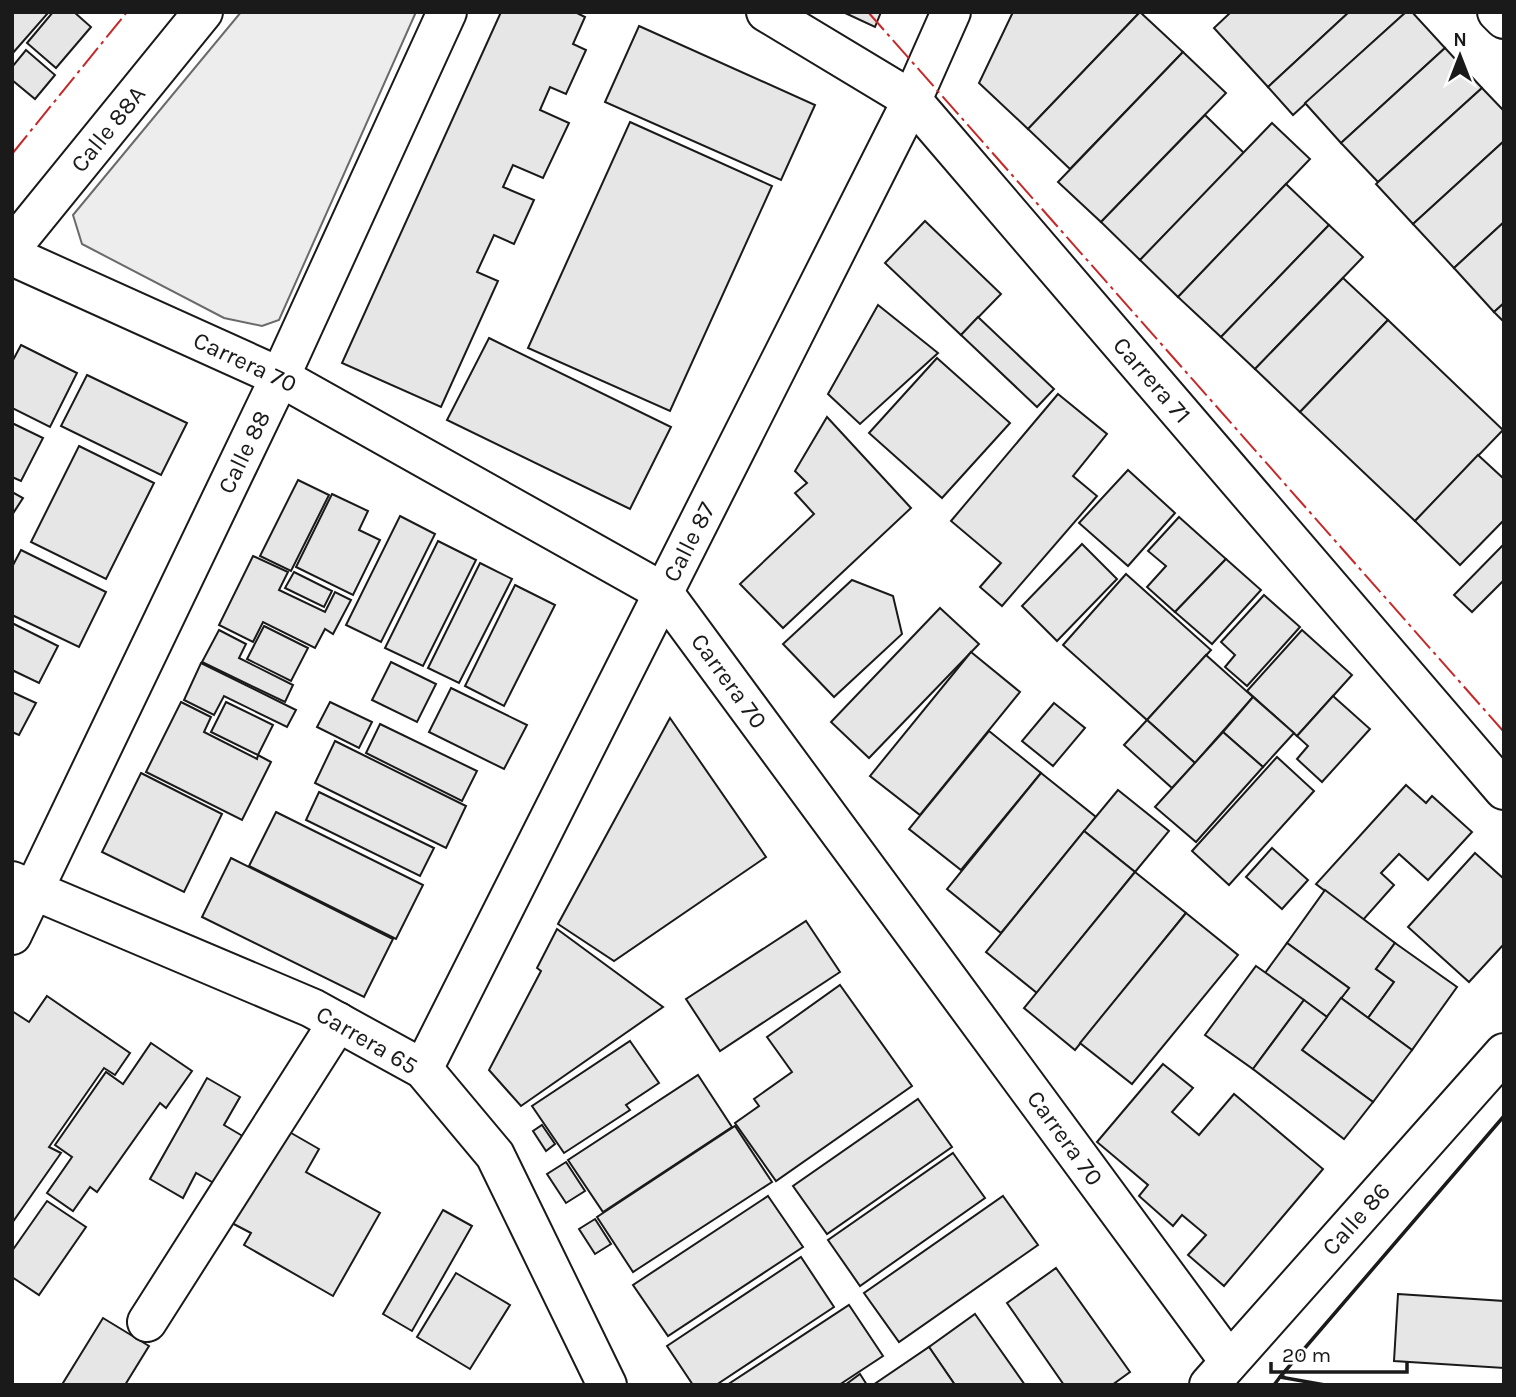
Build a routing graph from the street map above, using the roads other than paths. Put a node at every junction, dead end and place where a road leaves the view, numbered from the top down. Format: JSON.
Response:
{"nodes":[{"id":1,"x":447,"y":12,"type":"edge"},
{"id":2,"x":766,"y":12,"type":"edge"},
{"id":3,"x":951,"y":12,"type":"edge"},
{"id":4,"x":1497,"y":12,"type":"edge"},
{"id":5,"x":184,"y":19,"type":"edge"},
{"id":6,"x":1504,"y":19,"type":"edge"},
{"id":7,"x":912,"y":100,"type":"junction"},
{"id":8,"x":12,"y":247,"type":"edge"},
{"id":9,"x":12,"y":256,"type":"edge"},
{"id":10,"x":280,"y":377,"type":"junction"},
{"id":11,"x":663,"y":592,"type":"junction"},
{"id":12,"x":1504,"y":790,"type":"edge"},
{"id":13,"x":23,"y":885,"type":"edge"},
{"id":14,"x":12,"y":935,"type":"edge"},
{"id":15,"x":338,"y":1022,"type":"junction"},
{"id":16,"x":1504,"y":1053,"type":"edge"},
{"id":17,"x":423,"y":1069,"type":"junction"},
{"id":18,"x":147,"y":1322,"type":"dead end"},
{"id":19,"x":1219,"y":1373,"type":"edge"},
{"id":20,"x":603,"y":1383,"type":"edge"}],
"edges":[{"from":1,"to":10,"type":"street","name":"Calle 88"},
{"from":2,"to":7,"type":"street","name":"Carrera 71"},
{"from":3,"to":7,"type":"street","name":"Calle 87"},
{"from":4,"to":6,"type":"street"},
{"from":5,"to":8,"type":"street","name":"Calle 88A"},
{"from":7,"to":11,"type":"street","name":"Calle 87"},
{"from":7,"to":12,"type":"street","name":"Carrera 71"},
{"from":9,"to":10,"type":"street","name":"Carrera 70"},
{"from":10,"to":11,"type":"street","name":"Carrera 70"},
{"from":10,"to":13,"type":"street","name":"Calle 88"},
{"from":11,"to":17,"type":"street","name":"Calle 87"},
{"from":11,"to":19,"type":"street","name":"Carrera 70"},
{"from":13,"to":14,"type":"street","name":"Calle 88"},
{"from":13,"to":15,"type":"street","name":"Carrera 65"},
{"from":15,"to":17,"type":"street","name":"Carrera 65"},
{"from":15,"to":18,"type":"street"},
{"from":16,"to":19,"type":"street","name":"Calle 86"},
{"from":17,"to":20,"type":"street","name":"Carrera 65"}]}
